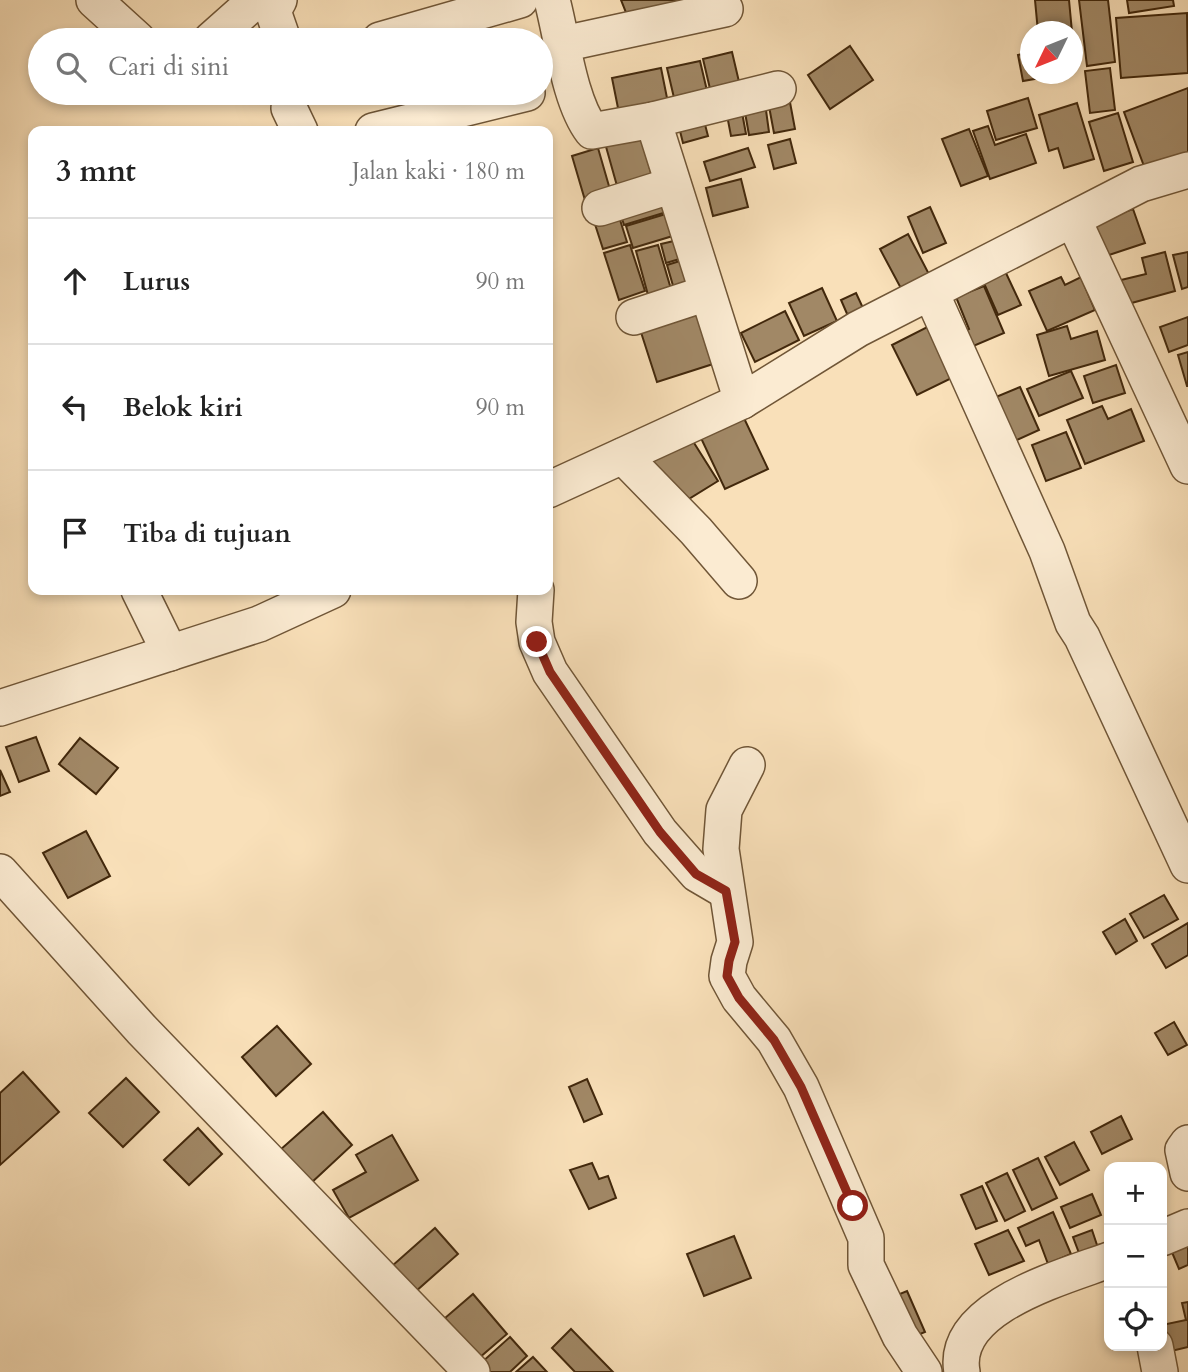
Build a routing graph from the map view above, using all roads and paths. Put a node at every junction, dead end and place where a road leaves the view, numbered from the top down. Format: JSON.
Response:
{"nodes":[{"id":1,"x":94,"y":0,"type":"edge"},
{"id":2,"x":279,"y":0,"type":"edge"},
{"id":3,"x":520,"y":0,"type":"edge"},
{"id":4,"x":552,"y":0,"type":"edge"},
{"id":5,"x":243,"y":4,"type":"edge"},
{"id":6,"x":725,"y":9,"type":"dead end"},
{"id":7,"x":125,"y":28,"type":"edge"},
{"id":8,"x":222,"y":28,"type":"edge"},
{"id":9,"x":279,"y":28,"type":"edge"},
{"id":10,"x":422,"y":28,"type":"edge"},
{"id":11,"x":563,"y":44,"type":"junction"},
{"id":12,"x":556,"y":85,"type":"edge"},
{"id":13,"x":778,"y":89,"type":"dead end"},
{"id":14,"x":478,"y":105,"type":"edge"},
{"id":15,"x":653,"y":120,"type":"junction"},
{"id":16,"x":393,"y":126,"type":"edge"},
{"id":17,"x":1188,"y":170,"type":"edge"},
{"id":18,"x":673,"y":185,"type":"junction"},
{"id":19,"x":600,"y":208,"type":"dead end"},
{"id":20,"x":1073,"y":219,"type":"junction"},
{"id":21,"x":707,"y":293,"type":"junction"},
{"id":22,"x":930,"y":293,"type":"junction"},
{"id":23,"x":634,"y":317,"type":"dead end"},
{"id":24,"x":743,"y":401,"type":"junction"},
{"id":25,"x":623,"y":456,"type":"junction"},
{"id":26,"x":1188,"y":467,"type":"edge"},
{"id":27,"x":553,"y":488,"type":"edge"},
{"id":28,"x":739,"y":581,"type":"dead end"},
{"id":29,"x":141,"y":595,"type":"edge"},
{"id":30,"x":322,"y":595,"type":"edge"},
{"id":31,"x":536,"y":595,"type":"edge"},
{"id":32,"x":170,"y":653,"type":"junction"},
{"id":33,"x":0,"y":708,"type":"edge"},
{"id":34,"x":747,"y":765,"type":"dead end"},
{"id":35,"x":1188,"y":865,"type":"edge"},
{"id":36,"x":0,"y":872,"type":"edge"},
{"id":37,"x":726,"y":891,"type":"junction"},
{"id":38,"x":1188,"y":1143,"type":"edge"},
{"id":39,"x":1188,"y":1173,"type":"edge"},
{"id":40,"x":1188,"y":1227,"type":"edge"},
{"id":41,"x":1167,"y":1236,"type":"edge"},
{"id":42,"x":1104,"y":1262,"type":"edge"},
{"id":43,"x":1157,"y":1351,"type":"edge"},
{"id":44,"x":471,"y":1372,"type":"edge"},
{"id":45,"x":924,"y":1372,"type":"edge"},
{"id":46,"x":961,"y":1372,"type":"edge"},
{"id":47,"x":1160,"y":1372,"type":"edge"}],
"edges":[{"from":1,"to":7,"type":"street"},
{"from":2,"to":9,"type":"street"},
{"from":3,"to":10,"type":"street"},
{"from":4,"to":11,"type":"street"},
{"from":5,"to":8,"type":"street"},
{"from":6,"to":11,"type":"street"},
{"from":11,"to":12,"type":"street"},
{"from":12,"to":15,"type":"street"},
{"from":13,"to":15,"type":"street"},
{"from":14,"to":16,"type":"street"},
{"from":15,"to":18,"type":"street"},
{"from":17,"to":20,"type":"street"},
{"from":18,"to":19,"type":"street"},
{"from":18,"to":21,"type":"street"},
{"from":20,"to":22,"type":"street"},
{"from":20,"to":26,"type":"street"},
{"from":21,"to":23,"type":"street"},
{"from":21,"to":24,"type":"street"},
{"from":22,"to":24,"type":"street"},
{"from":22,"to":35,"type":"street"},
{"from":24,"to":25,"type":"street"},
{"from":25,"to":27,"type":"street"},
{"from":25,"to":28,"type":"street"},
{"from":29,"to":32,"type":"street"},
{"from":30,"to":32,"type":"street"},
{"from":31,"to":37,"type":"street"},
{"from":32,"to":33,"type":"street"},
{"from":34,"to":37,"type":"street"},
{"from":36,"to":44,"type":"street"},
{"from":37,"to":45,"type":"street"},
{"from":38,"to":39,"type":"street"},
{"from":40,"to":41,"type":"street"},
{"from":42,"to":46,"type":"street"},
{"from":43,"to":47,"type":"street"}]}
